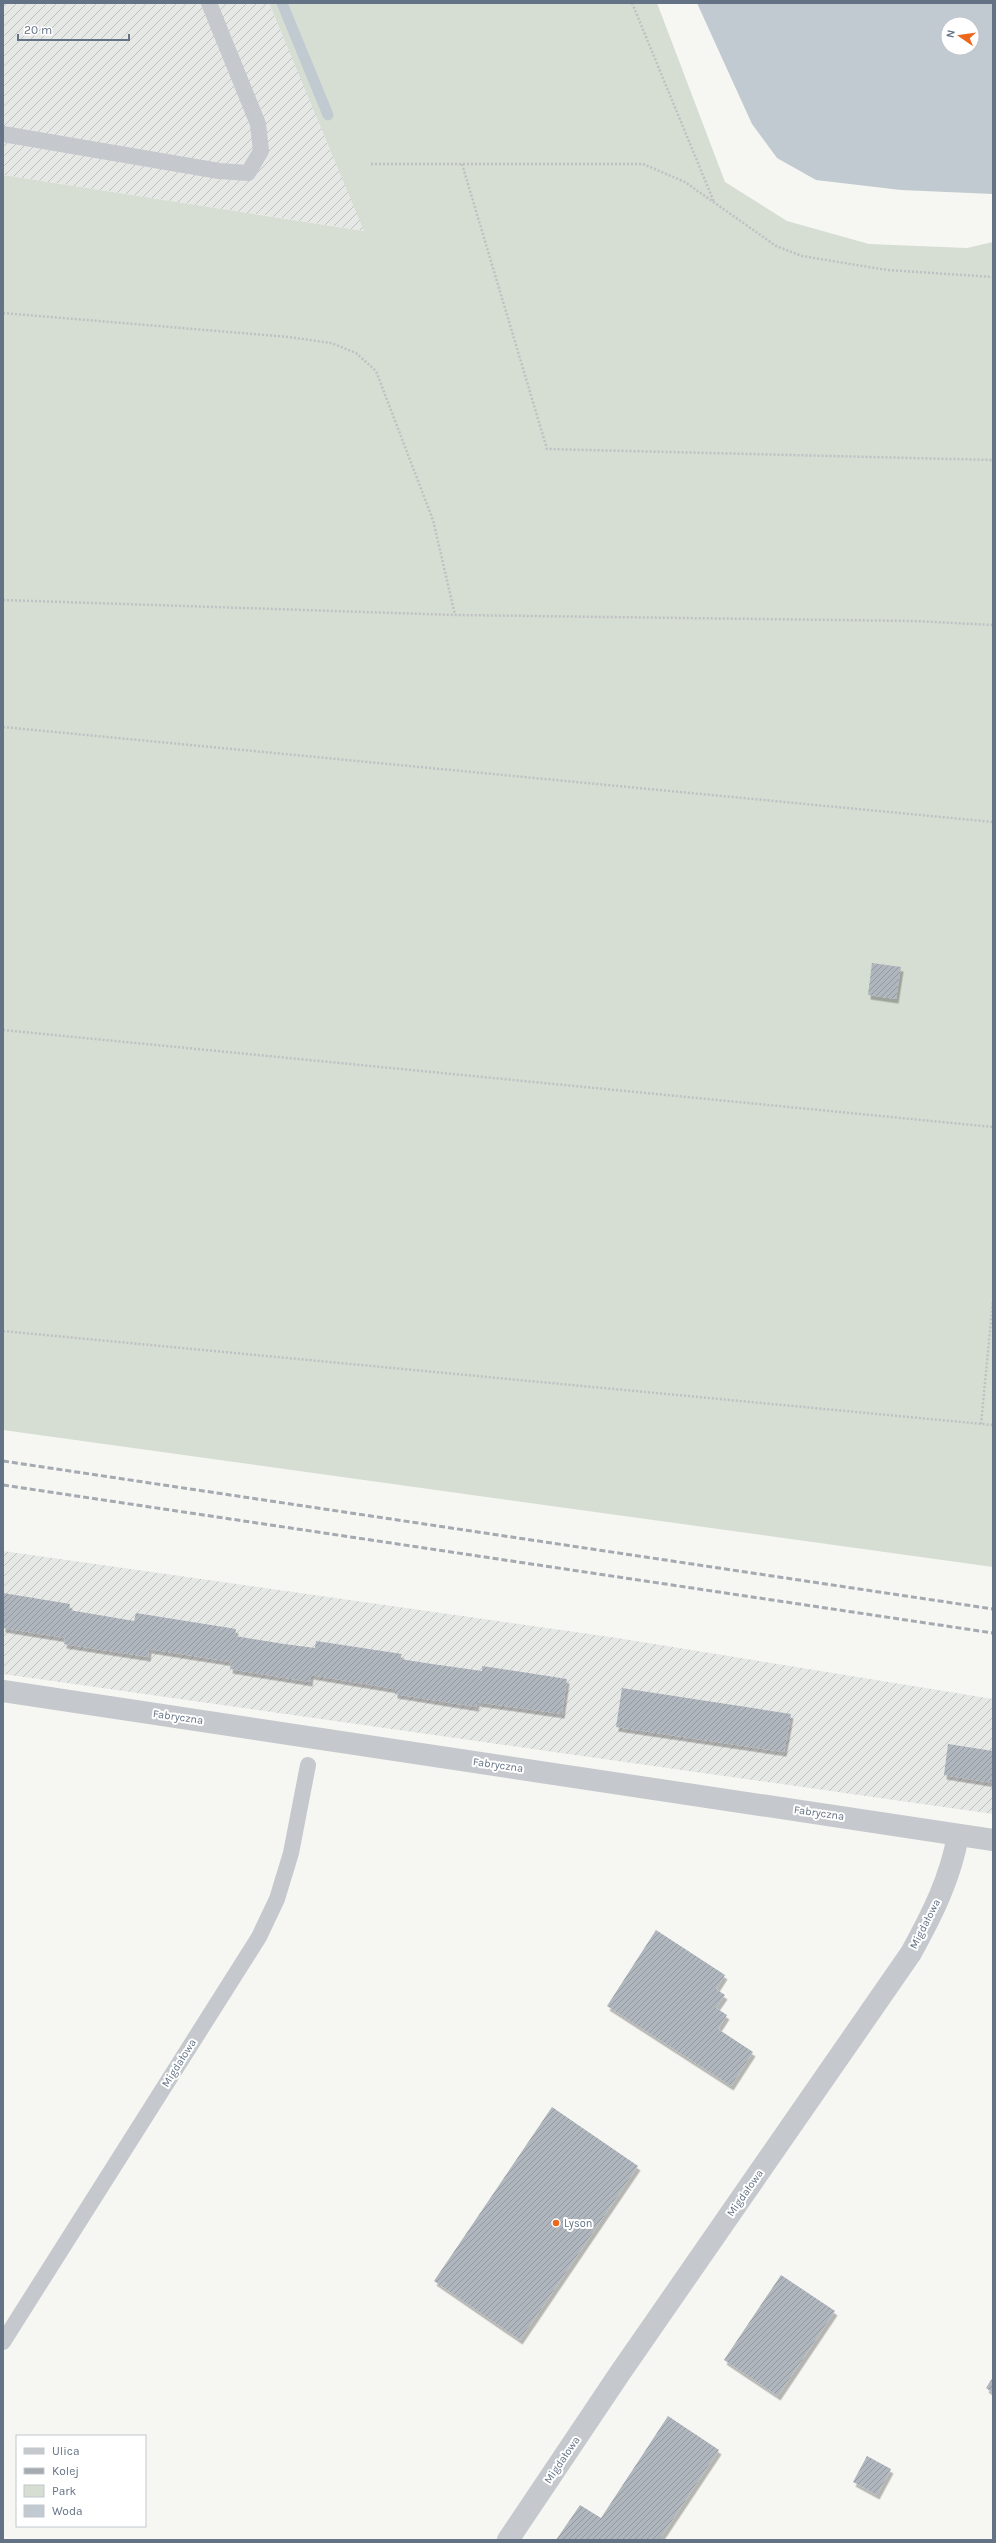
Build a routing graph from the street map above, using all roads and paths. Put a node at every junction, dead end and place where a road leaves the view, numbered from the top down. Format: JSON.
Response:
{"nodes":[{"id":1,"x":209,"y":3,"type":"edge"},
{"id":2,"x":632,"y":3,"type":"edge"},
{"id":3,"x":3,"y":134,"type":"edge"},
{"id":4,"x":371,"y":164,"type":"dead end"},
{"id":5,"x":462,"y":164,"type":"junction"},
{"id":6,"x":714,"y":202,"type":"junction"},
{"id":7,"x":993,"y":277,"type":"edge"},
{"id":8,"x":3,"y":313,"type":"edge"},
{"id":9,"x":993,"y":460,"type":"edge"},
{"id":10,"x":3,"y":600,"type":"edge"},
{"id":11,"x":455,"y":615,"type":"junction"},
{"id":12,"x":993,"y":625,"type":"edge"},
{"id":13,"x":3,"y":727,"type":"edge"},
{"id":14,"x":993,"y":822,"type":"edge"},
{"id":15,"x":3,"y":1030,"type":"edge"},
{"id":16,"x":993,"y":1127,"type":"edge"},
{"id":17,"x":993,"y":1300,"type":"edge"},
{"id":18,"x":3,"y":1331,"type":"edge"},
{"id":19,"x":981,"y":1424,"type":"junction"},
{"id":20,"x":993,"y":1425,"type":"edge"},
{"id":21,"x":3,"y":1692,"type":"edge"},
{"id":22,"x":308,"y":1764,"type":"dead end"},
{"id":23,"x":958,"y":1835,"type":"junction"},
{"id":24,"x":993,"y":1840,"type":"edge"},
{"id":25,"x":3,"y":2342,"type":"edge"},
{"id":26,"x":508,"y":2540,"type":"edge"}],
"edges":[{"from":1,"to":3,"type":"lane"},
{"from":2,"to":6,"type":"path"},
{"from":4,"to":5,"type":"path"},
{"from":5,"to":6,"type":"path"},
{"from":5,"to":9,"type":"path"},
{"from":6,"to":7,"type":"path"},
{"from":8,"to":11,"type":"path"},
{"from":10,"to":11,"type":"path"},
{"from":11,"to":12,"type":"path"},
{"from":13,"to":14,"type":"path"},
{"from":15,"to":16,"type":"path"},
{"from":17,"to":19,"type":"path"},
{"from":18,"to":19,"type":"path"},
{"from":19,"to":20,"type":"path"},
{"from":21,"to":23,"type":"street","name":"Fabryczna"},
{"from":22,"to":25,"type":"lane","name":"Migdałowa"},
{"from":23,"to":24,"type":"street","name":"Fabryczna"},
{"from":23,"to":26,"type":"street","name":"Migdałowa"}]}
